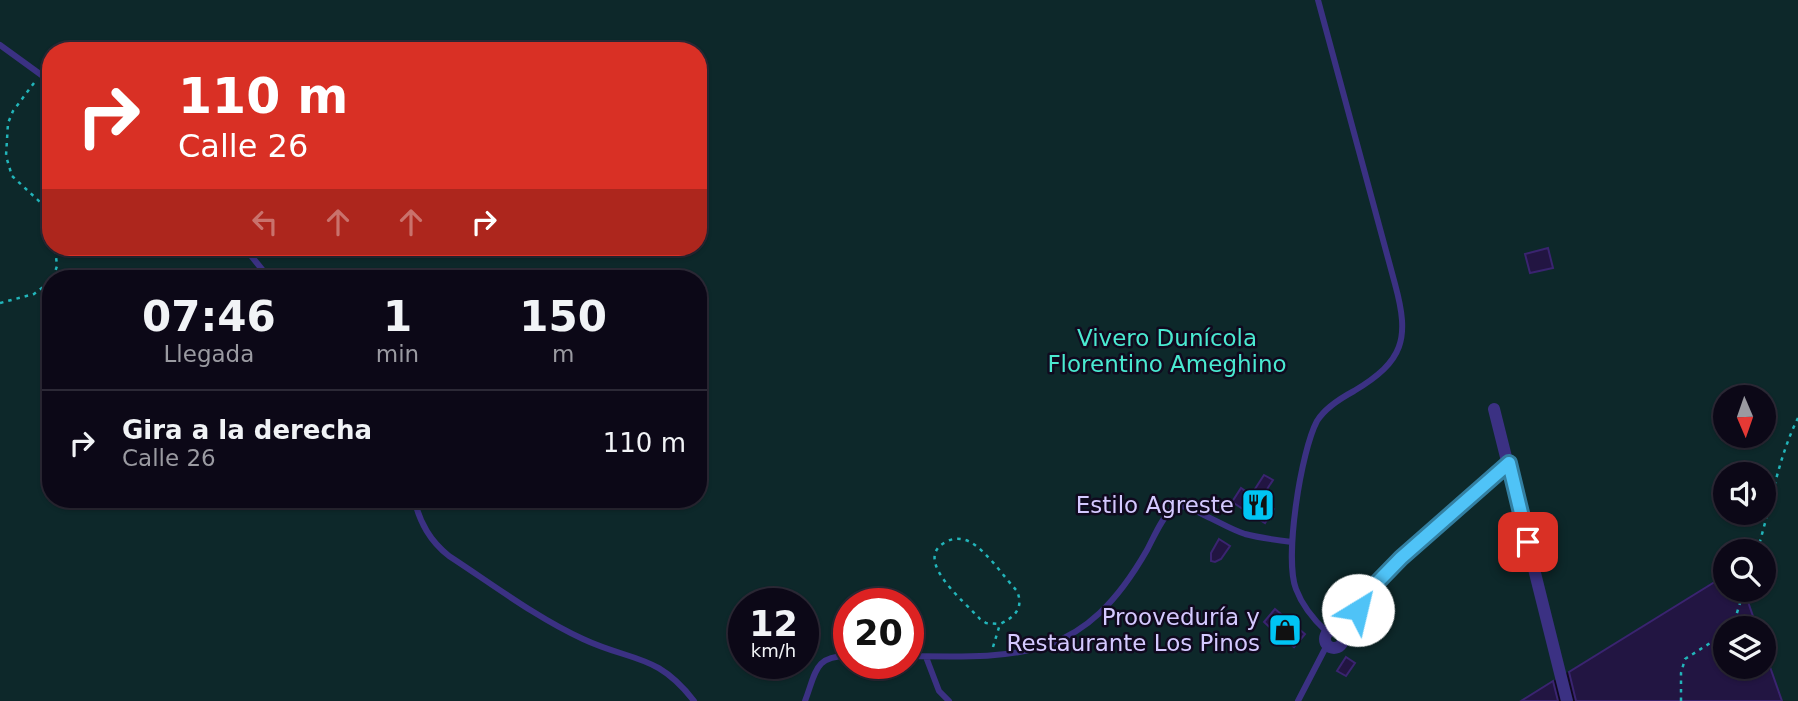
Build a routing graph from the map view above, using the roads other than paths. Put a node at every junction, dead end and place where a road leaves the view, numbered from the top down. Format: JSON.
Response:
{"nodes":[{"id":1,"x":1318,"y":0,"type":"edge"},
{"id":2,"x":0,"y":45,"type":"edge"},
{"id":3,"x":42,"y":75,"type":"edge"},
{"id":4,"x":252,"y":256,"type":"edge"},
{"id":5,"x":263,"y":270,"type":"edge"},
{"id":6,"x":1494,"y":409,"type":"dead end"},
{"id":7,"x":1509,"y":463,"type":"junction"},
{"id":8,"x":416,"y":508,"type":"edge"},
{"id":9,"x":1292,"y":542,"type":"junction"},
{"id":10,"x":1331,"y":636,"type":"junction"},
{"id":11,"x":833,"y":656,"type":"edge"},
{"id":12,"x":926,"y":657,"type":"joint"},
{"id":13,"x":694,"y":701,"type":"edge"},
{"id":14,"x":805,"y":701,"type":"edge"},
{"id":15,"x":949,"y":701,"type":"edge"},
{"id":16,"x":1298,"y":701,"type":"edge"},
{"id":17,"x":1567,"y":701,"type":"edge"}],
"edges":[{"from":1,"to":9,"type":"lane"},
{"from":2,"to":3,"type":"lane"},
{"from":4,"to":5,"type":"lane"},
{"from":6,"to":7,"type":"street"},
{"from":7,"to":10,"type":"lane"},
{"from":7,"to":17,"type":"street"},
{"from":8,"to":13,"type":"lane"},
{"from":9,"to":10,"type":"lane"},
{"from":9,"to":12,"type":"lane"},
{"from":10,"to":16,"type":"lane"},
{"from":11,"to":14,"type":"lane"},
{"from":12,"to":15,"type":"lane"}]}
